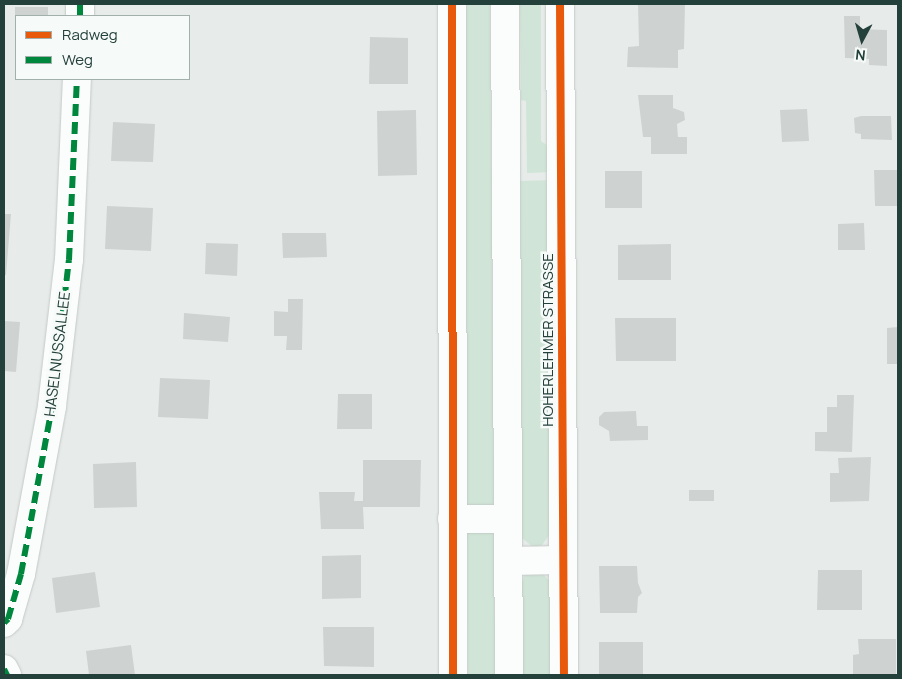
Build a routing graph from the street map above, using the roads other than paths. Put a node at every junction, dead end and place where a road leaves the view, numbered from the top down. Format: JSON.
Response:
{"nodes":[{"id":1,"x":452,"y":4,"type":"edge"},
{"id":2,"x":506,"y":4,"type":"edge"},
{"id":3,"x":560,"y":4,"type":"edge"},
{"id":4,"x":77,"y":80,"type":"edge"},
{"id":5,"x":452,"y":519,"type":"junction"},
{"id":6,"x":508,"y":519,"type":"junction"},
{"id":7,"x":563,"y":560,"type":"junction"},
{"id":8,"x":508,"y":561,"type":"junction"},
{"id":9,"x":4,"y":623,"type":"edge"},
{"id":10,"x":4,"y":669,"type":"edge"},
{"id":11,"x":7,"y":675,"type":"edge"},
{"id":12,"x":453,"y":675,"type":"edge"},
{"id":13,"x":509,"y":675,"type":"edge"},
{"id":14,"x":564,"y":675,"type":"edge"}],
"edges":[{"from":1,"to":5,"type":"street"},
{"from":2,"to":6,"type":"street"},
{"from":3,"to":7,"type":"street","name":"HOHERLEHMER STRASSE"},
{"from":4,"to":9,"type":"street","name":"HASELNUSSALLEE"},
{"from":5,"to":6,"type":"street"},
{"from":5,"to":12,"type":"street"},
{"from":6,"to":8,"type":"street"},
{"from":7,"to":8,"type":"street"},
{"from":7,"to":14,"type":"street","name":"HOHERLEHMER STRASSE"},
{"from":8,"to":13,"type":"street"},
{"from":10,"to":11,"type":"street"}]}
